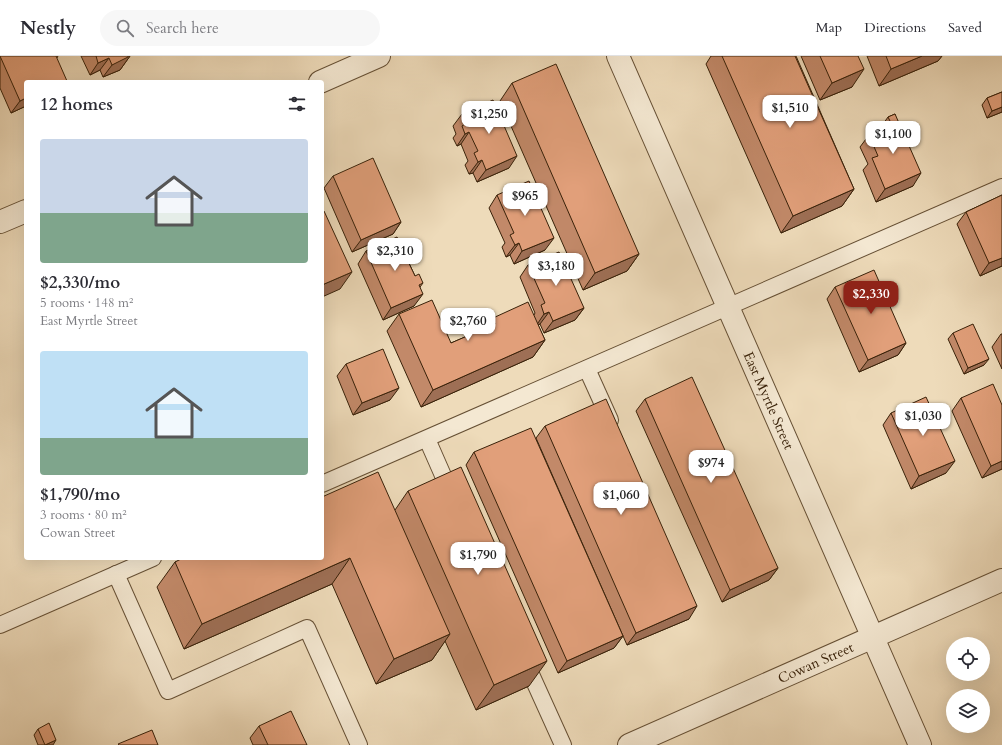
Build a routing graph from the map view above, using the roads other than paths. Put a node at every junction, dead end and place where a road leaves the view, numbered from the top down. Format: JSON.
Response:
{"nodes":[{"id":1,"x":379,"y":56,"type":"edge"},
{"id":2,"x":618,"y":56,"type":"edge"},
{"id":3,"x":324,"y":80,"type":"edge"},
{"id":4,"x":1002,"y":187,"type":"edge"},
{"id":5,"x":24,"y":212,"type":"edge"},
{"id":6,"x":0,"y":222,"type":"edge"},
{"id":7,"x":728,"y":307,"type":"junction"},
{"id":8,"x":587,"y":369,"type":"junction"},
{"id":9,"x":615,"y":433,"type":"edge"},
{"id":10,"x":427,"y":438,"type":"junction"},
{"id":11,"x":324,"y":483,"type":"edge"},
{"id":12,"x":459,"y":512,"type":"edge"},
{"id":13,"x":148,"y":560,"type":"edge"},
{"id":14,"x":116,"y":574,"type":"junction"},
{"id":15,"x":1002,"y":580,"type":"edge"},
{"id":16,"x":0,"y":625,"type":"edge"},
{"id":17,"x":873,"y":637,"type":"junction"},
{"id":18,"x":520,"y":650,"type":"edge"},
{"id":19,"x":359,"y":745,"type":"edge"},
{"id":20,"x":563,"y":745,"type":"edge"},
{"id":21,"x":629,"y":745,"type":"edge"},
{"id":22,"x":920,"y":745,"type":"edge"}],
"edges":[{"from":1,"to":3,"type":"street"},
{"from":2,"to":7,"type":"street","name":"East Myrtle Street"},
{"from":4,"to":7,"type":"lane"},
{"from":5,"to":6,"type":"street"},
{"from":7,"to":8,"type":"lane"},
{"from":7,"to":17,"type":"street","name":"East Myrtle Street"},
{"from":8,"to":9,"type":"lane"},
{"from":8,"to":10,"type":"lane"},
{"from":10,"to":11,"type":"lane"},
{"from":10,"to":12,"type":"lane"},
{"from":13,"to":14,"type":"lane"},
{"from":14,"to":16,"type":"lane"},
{"from":14,"to":19,"type":"lane"},
{"from":15,"to":17,"type":"street","name":"Cowan Street"},
{"from":17,"to":21,"type":"street","name":"Cowan Street"},
{"from":17,"to":22,"type":"street","name":"East Myrtle Street"},
{"from":18,"to":20,"type":"lane"}]}
